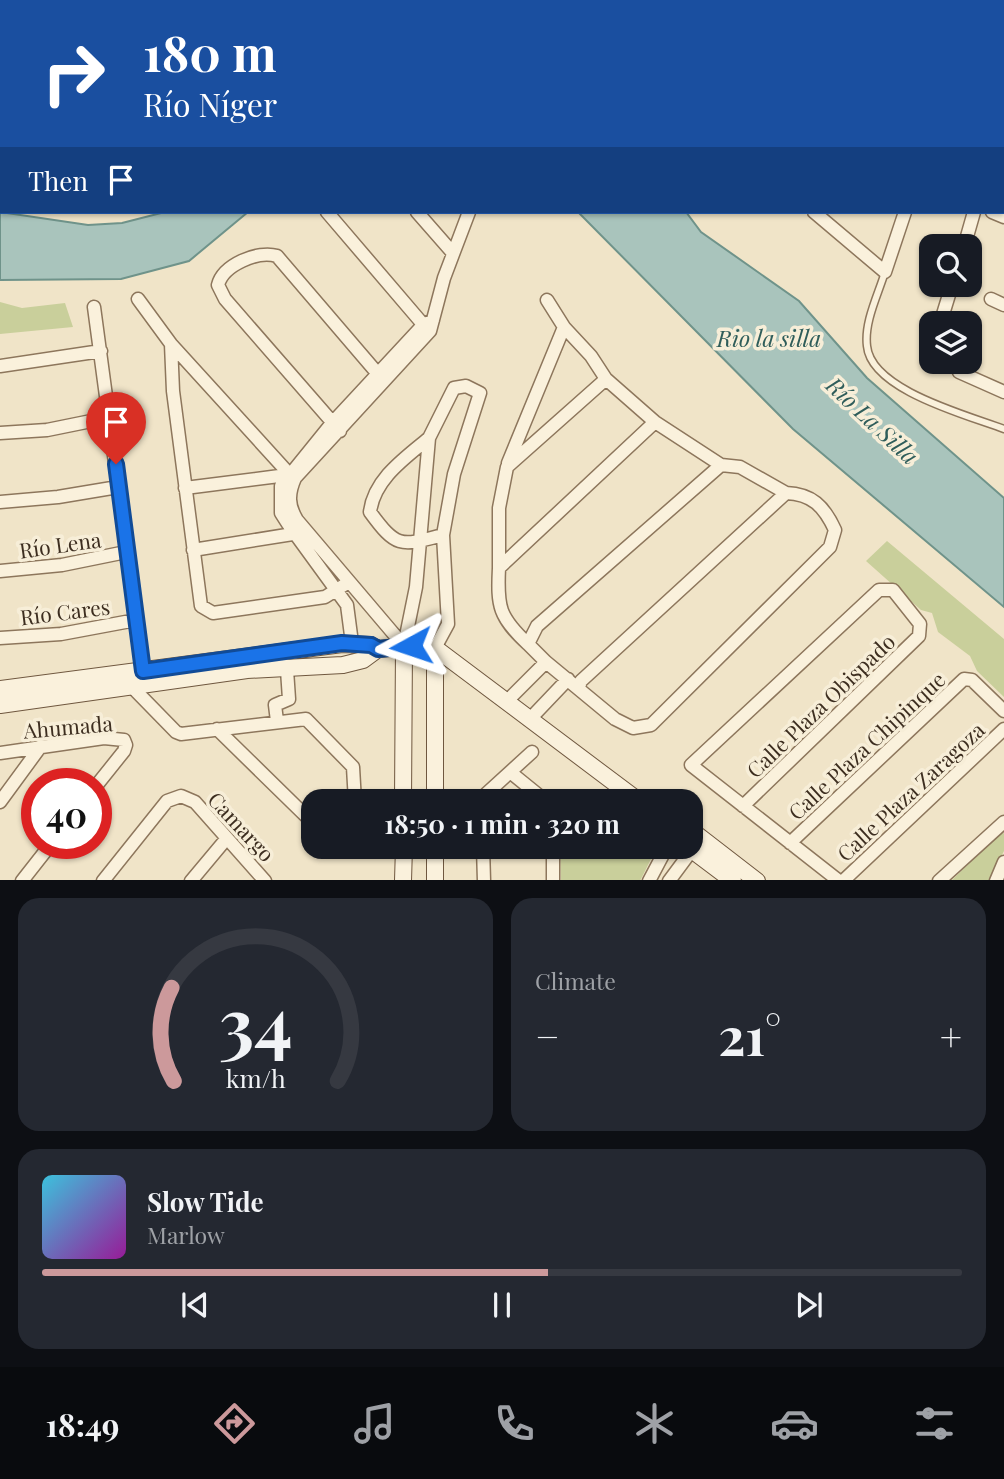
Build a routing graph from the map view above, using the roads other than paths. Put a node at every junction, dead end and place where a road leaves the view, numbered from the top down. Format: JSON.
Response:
{"nodes":[{"id":1,"x":329,"y":214,"type":"edge"},
{"id":2,"x":419,"y":214,"type":"edge"},
{"id":3,"x":468,"y":214,"type":"edge"},
{"id":4,"x":816,"y":214,"type":"edge"},
{"id":5,"x":904,"y":214,"type":"edge"},
{"id":6,"x":973,"y":214,"type":"edge"},
{"id":7,"x":968,"y":234,"type":"edge"},
{"id":8,"x":453,"y":253,"type":"junction"},
{"id":9,"x":885,"y":272,"type":"junction"},
{"id":10,"x":138,"y":299,"type":"dead end"},
{"id":11,"x":991,"y":299,"type":"dead end"},
{"id":12,"x":547,"y":300,"type":"dead end"},
{"id":13,"x":1004,"y":305,"type":"edge"},
{"id":14,"x":94,"y":307,"type":"dead end"},
{"id":15,"x":429,"y":325,"type":"junction"},
{"id":16,"x":564,"y":327,"type":"junction"},
{"id":17,"x":171,"y":344,"type":"junction"},
{"id":18,"x":101,"y":351,"type":"junction"},
{"id":19,"x":0,"y":366,"type":"edge"},
{"id":20,"x":965,"y":374,"type":"edge"},
{"id":21,"x":381,"y":378,"type":"junction"},
{"id":22,"x":606,"y":379,"type":"junction"},
{"id":23,"x":1003,"y":387,"type":"edge"},
{"id":24,"x":111,"y":417,"type":"junction"},
{"id":25,"x":655,"y":422,"type":"junction"},
{"id":26,"x":336,"y":427,"type":"junction"},
{"id":27,"x":1004,"y":429,"type":"edge"},
{"id":28,"x":0,"y":433,"type":"edge"},
{"id":29,"x":429,"y":438,"type":"junction"},
{"id":30,"x":721,"y":465,"type":"junction"},
{"id":31,"x":507,"y":467,"type":"junction"},
{"id":32,"x":291,"y":476,"type":"junction"},
{"id":33,"x":118,"y":487,"type":"junction"},
{"id":34,"x":185,"y":488,"type":"junction"},
{"id":35,"x":786,"y":493,"type":"junction"},
{"id":36,"x":0,"y":502,"type":"edge"},
{"id":37,"x":301,"y":533,"type":"junction"},
{"id":38,"x":443,"y":535,"type":"junction"},
{"id":39,"x":418,"y":542,"type":"junction"},
{"id":40,"x":193,"y":550,"type":"junction"},
{"id":41,"x":126,"y":552,"type":"junction"},
{"id":42,"x":499,"y":568,"type":"junction"},
{"id":43,"x":0,"y":571,"type":"edge"},
{"id":44,"x":344,"y":586,"type":"junction"},
{"id":45,"x":136,"y":620,"type":"junction"},
{"id":46,"x":0,"y":638,"type":"edge"},
{"id":47,"x":352,"y":643,"type":"junction"},
{"id":48,"x":528,"y":644,"type":"junction"},
{"id":49,"x":404,"y":646,"type":"junction"},
{"id":50,"x":435,"y":648,"type":"junction"},
{"id":51,"x":378,"y":649,"type":"junction"},
{"id":52,"x":546,"y":663,"type":"junction"},
{"id":53,"x":287,"y":670,"type":"junction"},
{"id":54,"x":143,"y":671,"type":"junction"},
{"id":55,"x":568,"y":679,"type":"junction"},
{"id":56,"x":579,"y":687,"type":"junction"},
{"id":57,"x":133,"y":688,"type":"junction"},
{"id":58,"x":0,"y":689,"type":"edge"},
{"id":59,"x":40,"y":692,"type":"junction"},
{"id":60,"x":506,"y":702,"type":"junction"},
{"id":61,"x":0,"y":705,"type":"edge"},
{"id":62,"x":1004,"y":712,"type":"edge"},
{"id":63,"x":529,"y":720,"type":"junction"},
{"id":64,"x":277,"y":721,"type":"junction"},
{"id":65,"x":217,"y":729,"type":"junction"},
{"id":66,"x":1004,"y":729,"type":"edge"},
{"id":67,"x":41,"y":746,"type":"junction"},
{"id":68,"x":532,"y":752,"type":"dead end"},
{"id":69,"x":0,"y":754,"type":"edge"},
{"id":70,"x":110,"y":768,"type":"edge"},
{"id":71,"x":510,"y":772,"type":"junction"},
{"id":72,"x":354,"y":789,"type":"edge"},
{"id":73,"x":404,"y":789,"type":"edge"},
{"id":74,"x":435,"y":789,"type":"edge"},
{"id":75,"x":491,"y":789,"type":"edge"},
{"id":76,"x":531,"y":789,"type":"edge"},
{"id":77,"x":622,"y":789,"type":"edge"},
{"id":78,"x":0,"y":802,"type":"edge"},
{"id":79,"x":743,"y":806,"type":"junction"},
{"id":80,"x":301,"y":811,"type":"edge"},
{"id":81,"x":1004,"y":822,"type":"edge"},
{"id":82,"x":227,"y":838,"type":"junction"},
{"id":83,"x":703,"y":839,"type":"edge"},
{"id":84,"x":790,"y":843,"type":"junction"},
{"id":85,"x":703,"y":858,"type":"edge"},
{"id":86,"x":39,"y":859,"type":"edge"},
{"id":87,"x":404,"y":859,"type":"edge"},
{"id":88,"x":435,"y":859,"type":"edge"},
{"id":89,"x":484,"y":859,"type":"edge"},
{"id":90,"x":553,"y":859,"type":"edge"},
{"id":91,"x":660,"y":859,"type":"edge"},
{"id":92,"x":683,"y":859,"type":"edge"},
{"id":93,"x":1004,"y":862,"type":"edge"},
{"id":94,"x":22,"y":880,"type":"edge"},
{"id":95,"x":103,"y":880,"type":"edge"},
{"id":96,"x":191,"y":880,"type":"edge"},
{"id":97,"x":265,"y":880,"type":"edge"},
{"id":98,"x":403,"y":880,"type":"edge"},
{"id":99,"x":435,"y":880,"type":"edge"},
{"id":100,"x":484,"y":880,"type":"edge"},
{"id":101,"x":553,"y":880,"type":"edge"},
{"id":102,"x":649,"y":880,"type":"edge"},
{"id":103,"x":669,"y":880,"type":"edge"},
{"id":104,"x":733,"y":880,"type":"edge"},
{"id":105,"x":757,"y":880,"type":"edge"},
{"id":106,"x":841,"y":880,"type":"edge"},
{"id":107,"x":939,"y":880,"type":"edge"},
{"id":108,"x":996,"y":880,"type":"edge"}],
"edges":[{"from":1,"to":15,"type":"street"},
{"from":2,"to":8,"type":"street"},
{"from":3,"to":8,"type":"street"},
{"from":4,"to":9,"type":"street"},
{"from":5,"to":9,"type":"street"},
{"from":6,"to":7,"type":"street"},
{"from":8,"to":15,"type":"street"},
{"from":9,"to":27,"type":"lane"},
{"from":10,"to":17,"type":"street"},
{"from":11,"to":13,"type":"street"},
{"from":12,"to":16,"type":"street"},
{"from":14,"to":18,"type":"street"},
{"from":15,"to":21,"type":"street"},
{"from":16,"to":22,"type":"street"},
{"from":16,"to":31,"type":"street"},
{"from":17,"to":32,"type":"street"},
{"from":17,"to":34,"type":"street"},
{"from":18,"to":19,"type":"street"},
{"from":18,"to":24,"type":"street"},
{"from":20,"to":23,"type":"street"},
{"from":21,"to":26,"type":"street"},
{"from":21,"to":26,"type":"street"},
{"from":22,"to":25,"type":"street"},
{"from":22,"to":31,"type":"street"},
{"from":24,"to":28,"type":"street"},
{"from":24,"to":33,"type":"street"},
{"from":25,"to":30,"type":"street"},
{"from":25,"to":42,"type":"street"},
{"from":26,"to":32,"type":"street"},
{"from":29,"to":38,"type":"street"},
{"from":29,"to":39,"type":"street"},
{"from":29,"to":39,"type":"street"},
{"from":30,"to":35,"type":"street"},
{"from":30,"to":48,"type":"street"},
{"from":31,"to":42,"type":"street"},
{"from":32,"to":34,"type":"street"},
{"from":32,"to":37,"type":"street"},
{"from":33,"to":36,"type":"street"},
{"from":33,"to":41,"type":"street"},
{"from":34,"to":40,"type":"street"},
{"from":35,"to":56,"type":"street"},
{"from":35,"to":56,"type":"street"},
{"from":37,"to":40,"type":"street"},
{"from":37,"to":44,"type":"street"},
{"from":38,"to":39,"type":"street"},
{"from":38,"to":50,"type":"street"},
{"from":39,"to":49,"type":"street"},
{"from":40,"to":44,"type":"street"},
{"from":41,"to":43,"type":"street","name":"Río Lena"},
{"from":41,"to":45,"type":"street"},
{"from":42,"to":48,"type":"street"},
{"from":44,"to":47,"type":"street"},
{"from":44,"to":49,"type":"street"},
{"from":45,"to":46,"type":"street","name":"Río Cares"},
{"from":45,"to":54,"type":"street"},
{"from":47,"to":51,"type":"street"},
{"from":47,"to":54,"type":"street"},
{"from":48,"to":52,"type":"street"},
{"from":49,"to":50,"type":"street"},
{"from":49,"to":51,"type":"street"},
{"from":49,"to":73,"type":"street"},
{"from":50,"to":60,"type":"street"},
{"from":50,"to":74,"type":"street"},
{"from":51,"to":53,"type":"street"},
{"from":52,"to":55,"type":"street"},
{"from":52,"to":60,"type":"street"},
{"from":53,"to":57,"type":"street"},
{"from":53,"to":64,"type":"street"},
{"from":54,"to":59,"type":"street"},
{"from":55,"to":56,"type":"street"},
{"from":55,"to":63,"type":"street"},
{"from":57,"to":59,"type":"street"},
{"from":57,"to":65,"type":"street"},
{"from":58,"to":59,"type":"street"},
{"from":59,"to":61,"type":"street"},
{"from":60,"to":63,"type":"street"},
{"from":62,"to":84,"type":"street","name":"Calle Plaza Chipinque"},
{"from":63,"to":77,"type":"street"},
{"from":64,"to":65,"type":"street"},
{"from":64,"to":72,"type":"street"},
{"from":65,"to":80,"type":"street"},
{"from":66,"to":106,"type":"street","name":"Calle Plaza Zaragoza"},
{"from":67,"to":69,"type":"street","name":"Ahumada"},
{"from":67,"to":70,"type":"street","name":"Ahumada"},
{"from":67,"to":78,"type":"street"},
{"from":68,"to":71,"type":"street"},
{"from":71,"to":75,"type":"street"},
{"from":71,"to":76,"type":"street"},
{"from":79,"to":79,"type":"street","name":"Calle Plaza Obispado"},
{"from":79,"to":84,"type":"street"},
{"from":81,"to":107,"type":"street"},
{"from":82,"to":95,"type":"street","name":"Camargo"},
{"from":82,"to":96,"type":"street"},
{"from":82,"to":97,"type":"street","name":"Camargo"},
{"from":83,"to":105,"type":"street"},
{"from":84,"to":106,"type":"street"},
{"from":85,"to":104,"type":"street"},
{"from":86,"to":94,"type":"street"},
{"from":87,"to":98,"type":"street"},
{"from":88,"to":99,"type":"street"},
{"from":89,"to":100,"type":"street"},
{"from":90,"to":101,"type":"street"},
{"from":91,"to":102,"type":"street"},
{"from":92,"to":103,"type":"street"},
{"from":93,"to":108,"type":"street"}]}
